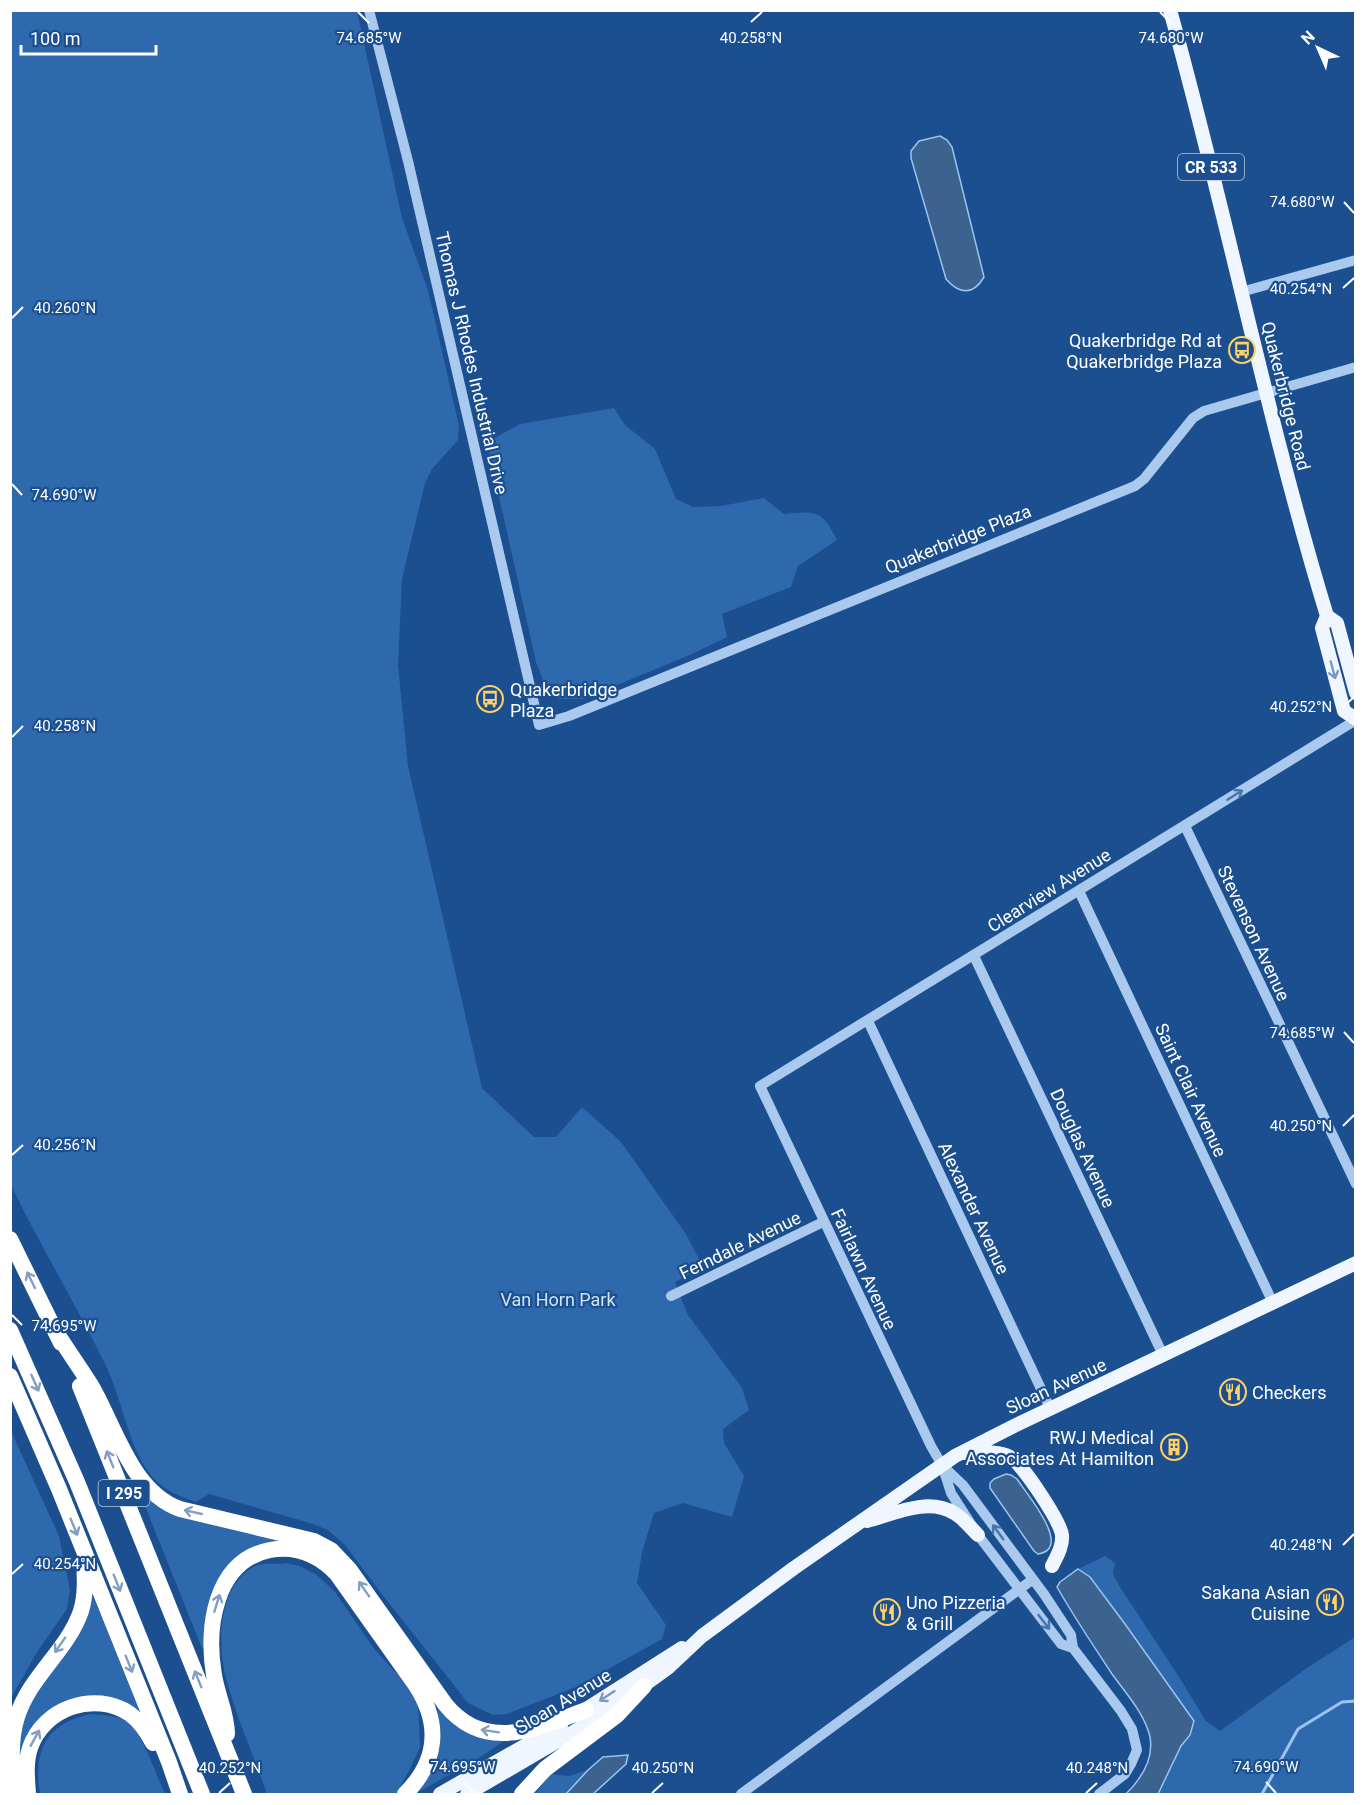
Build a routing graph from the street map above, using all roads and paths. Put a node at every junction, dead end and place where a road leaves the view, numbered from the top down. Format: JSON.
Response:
{"nodes":[{"id":1,"x":369,"y":10,"type":"edge"},
{"id":2,"x":1170,"y":10,"type":"edge"},
{"id":3,"x":1356,"y":260,"type":"edge"},
{"id":4,"x":1241,"y":292,"type":"junction"},
{"id":5,"x":1356,"y":367,"type":"edge"},
{"id":6,"x":1266,"y":392,"type":"junction"},
{"id":7,"x":1327,"y":616,"type":"junction"},
{"id":8,"x":1356,"y":693,"type":"edge"},
{"id":9,"x":1356,"y":719,"type":"edge"},
{"id":10,"x":539,"y":725,"type":"joint"},
{"id":11,"x":1185,"y":826,"type":"junction"},
{"id":12,"x":1079,"y":891,"type":"junction"},
{"id":13,"x":974,"y":956,"type":"junction"},
{"id":14,"x":868,"y":1021,"type":"junction"},
{"id":15,"x":759,"y":1086,"type":"joint"},
{"id":16,"x":1356,"y":1184,"type":"edge"},
{"id":17,"x":823,"y":1222,"type":"junction"},
{"id":18,"x":10,"y":1239,"type":"edge"},
{"id":19,"x":1356,"y":1263,"type":"edge"},
{"id":20,"x":671,"y":1296,"type":"dead end"},
{"id":21,"x":1273,"y":1303,"type":"junction"},
{"id":22,"x":10,"y":1330,"type":"edge"},
{"id":23,"x":56,"y":1332,"type":"junction"},
{"id":24,"x":1163,"y":1355,"type":"junction"},
{"id":25,"x":10,"y":1376,"type":"edge"},
{"id":26,"x":1050,"y":1408,"type":"junction"},
{"id":27,"x":961,"y":1453,"type":"junction"},
{"id":28,"x":942,"y":1464,"type":"junction"},
{"id":29,"x":856,"y":1524,"type":"junction"},
{"id":30,"x":978,"y":1535,"type":"junction"},
{"id":31,"x":84,"y":1551,"type":"junction"},
{"id":32,"x":1052,"y":1566,"type":"dead end"},
{"id":33,"x":1032,"y":1580,"type":"junction"},
{"id":34,"x":1018,"y":1590,"type":"junction"},
{"id":35,"x":702,"y":1636,"type":"junction"},
{"id":36,"x":1073,"y":1648,"type":"junction"},
{"id":37,"x":644,"y":1686,"type":"junction"},
{"id":38,"x":586,"y":1710,"type":"junction"},
{"id":39,"x":227,"y":1753,"type":"junction"},
{"id":40,"x":15,"y":1794,"type":"edge"},
{"id":41,"x":28,"y":1794,"type":"edge"},
{"id":42,"x":180,"y":1794,"type":"edge"},
{"id":43,"x":202,"y":1794,"type":"edge"},
{"id":44,"x":244,"y":1794,"type":"edge"},
{"id":45,"x":405,"y":1794,"type":"edge"},
{"id":46,"x":440,"y":1794,"type":"edge"},
{"id":47,"x":467,"y":1794,"type":"edge"},
{"id":48,"x":522,"y":1794,"type":"edge"},
{"id":49,"x":741,"y":1794,"type":"edge"},
{"id":50,"x":1099,"y":1794,"type":"edge"}],
"edges":[{"from":1,"to":10,"type":"street","name":"Thomas J Rhodes Industrial Drive"},
{"from":2,"to":4,"type":"main road","name":"Quakerbridge Road","number":"CR 533"},
{"from":3,"to":4,"type":"street"},
{"from":4,"to":6,"type":"main road","name":"Quakerbridge Road","number":"CR 533"},
{"from":5,"to":6,"type":"street","name":"Quakerbridge Plaza"},
{"from":6,"to":7,"type":"main road","name":"Quakerbridge Road","number":"CR 533"},
{"from":6,"to":10,"type":"street","name":"Quakerbridge Plaza"},
{"from":7,"to":8,"type":"main road","name":"Quakerbridge Road","number":"CR 533"},
{"from":7,"to":9,"type":"main road","name":"Quakerbridge Road","number":"CR 533","one_way":true},
{"from":11,"to":9,"type":"street","name":"Clearview Avenue","one_way":true},
{"from":11,"to":12,"type":"street","name":"Clearview Avenue"},
{"from":11,"to":16,"type":"street","name":"Stevenson Avenue"},
{"from":12,"to":13,"type":"street","name":"Clearview Avenue"},
{"from":12,"to":21,"type":"street","name":"Saint Clair Avenue"},
{"from":13,"to":14,"type":"street","name":"Clearview Avenue"},
{"from":13,"to":24,"type":"street","name":"Douglas Avenue"},
{"from":14,"to":15,"type":"street","name":"Clearview Avenue"},
{"from":14,"to":26,"type":"street","name":"Alexander Avenue"},
{"from":15,"to":17,"type":"street","name":"Fairlawn Avenue"},
{"from":17,"to":20,"type":"street","name":"Ferndale Avenue"},
{"from":17,"to":28,"type":"street","name":"Fairlawn Avenue"},
{"from":23,"to":18,"type":"highway","number":"I 295","one_way":true},
{"from":19,"to":21,"type":"main road","name":"Sloan Avenue"},
{"from":21,"to":24,"type":"main road","name":"Sloan Avenue"},
{"from":22,"to":43,"type":"highway","number":"I 295","one_way":true},
{"from":38,"to":23,"type":"highway","one_way":true},
{"from":39,"to":23,"type":"highway","number":"I 295","one_way":true},
{"from":24,"to":26,"type":"main road","name":"Sloan Avenue"},
{"from":25,"to":31,"type":"highway","one_way":true},
{"from":26,"to":27,"type":"main road","name":"Sloan Avenue"},
{"from":27,"to":28,"type":"main road","name":"Sloan Avenue"},
{"from":27,"to":32,"type":"main road"},
{"from":28,"to":29,"type":"main road","name":"Sloan Avenue"},
{"from":28,"to":30,"type":"street","name":"Fairlawn Avenue"},
{"from":33,"to":28,"type":"street","name":"Fairlawn Avenue","one_way":true},
{"from":29,"to":30,"type":"main road"},
{"from":29,"to":35,"type":"main road","name":"Sloan Avenue"},
{"from":30,"to":34,"type":"street","name":"Fairlawn Avenue"},
{"from":31,"to":40,"type":"highway","one_way":true},
{"from":31,"to":42,"type":"highway","one_way":true},
{"from":33,"to":34,"type":"street"},
{"from":33,"to":36,"type":"street","name":"Fairlawn Avenue"},
{"from":34,"to":36,"type":"street","name":"Fairlawn Avenue","one_way":true},
{"from":34,"to":49,"type":"street"},
{"from":35,"to":37,"type":"main road","name":"Sloan Avenue"},
{"from":35,"to":38,"type":"main road","name":"Sloan Avenue","one_way":true},
{"from":36,"to":50,"type":"street","name":"Fairlawn Avenue"},
{"from":37,"to":47,"type":"main road","name":"Sloan Avenue"},
{"from":37,"to":48,"type":"highway"},
{"from":38,"to":46,"type":"main road","name":"Sloan Avenue"},
{"from":39,"to":44,"type":"highway","number":"I 295"},
{"from":39,"to":45,"type":"highway","one_way":true},
{"from":41,"to":42,"type":"highway","one_way":true}]}
